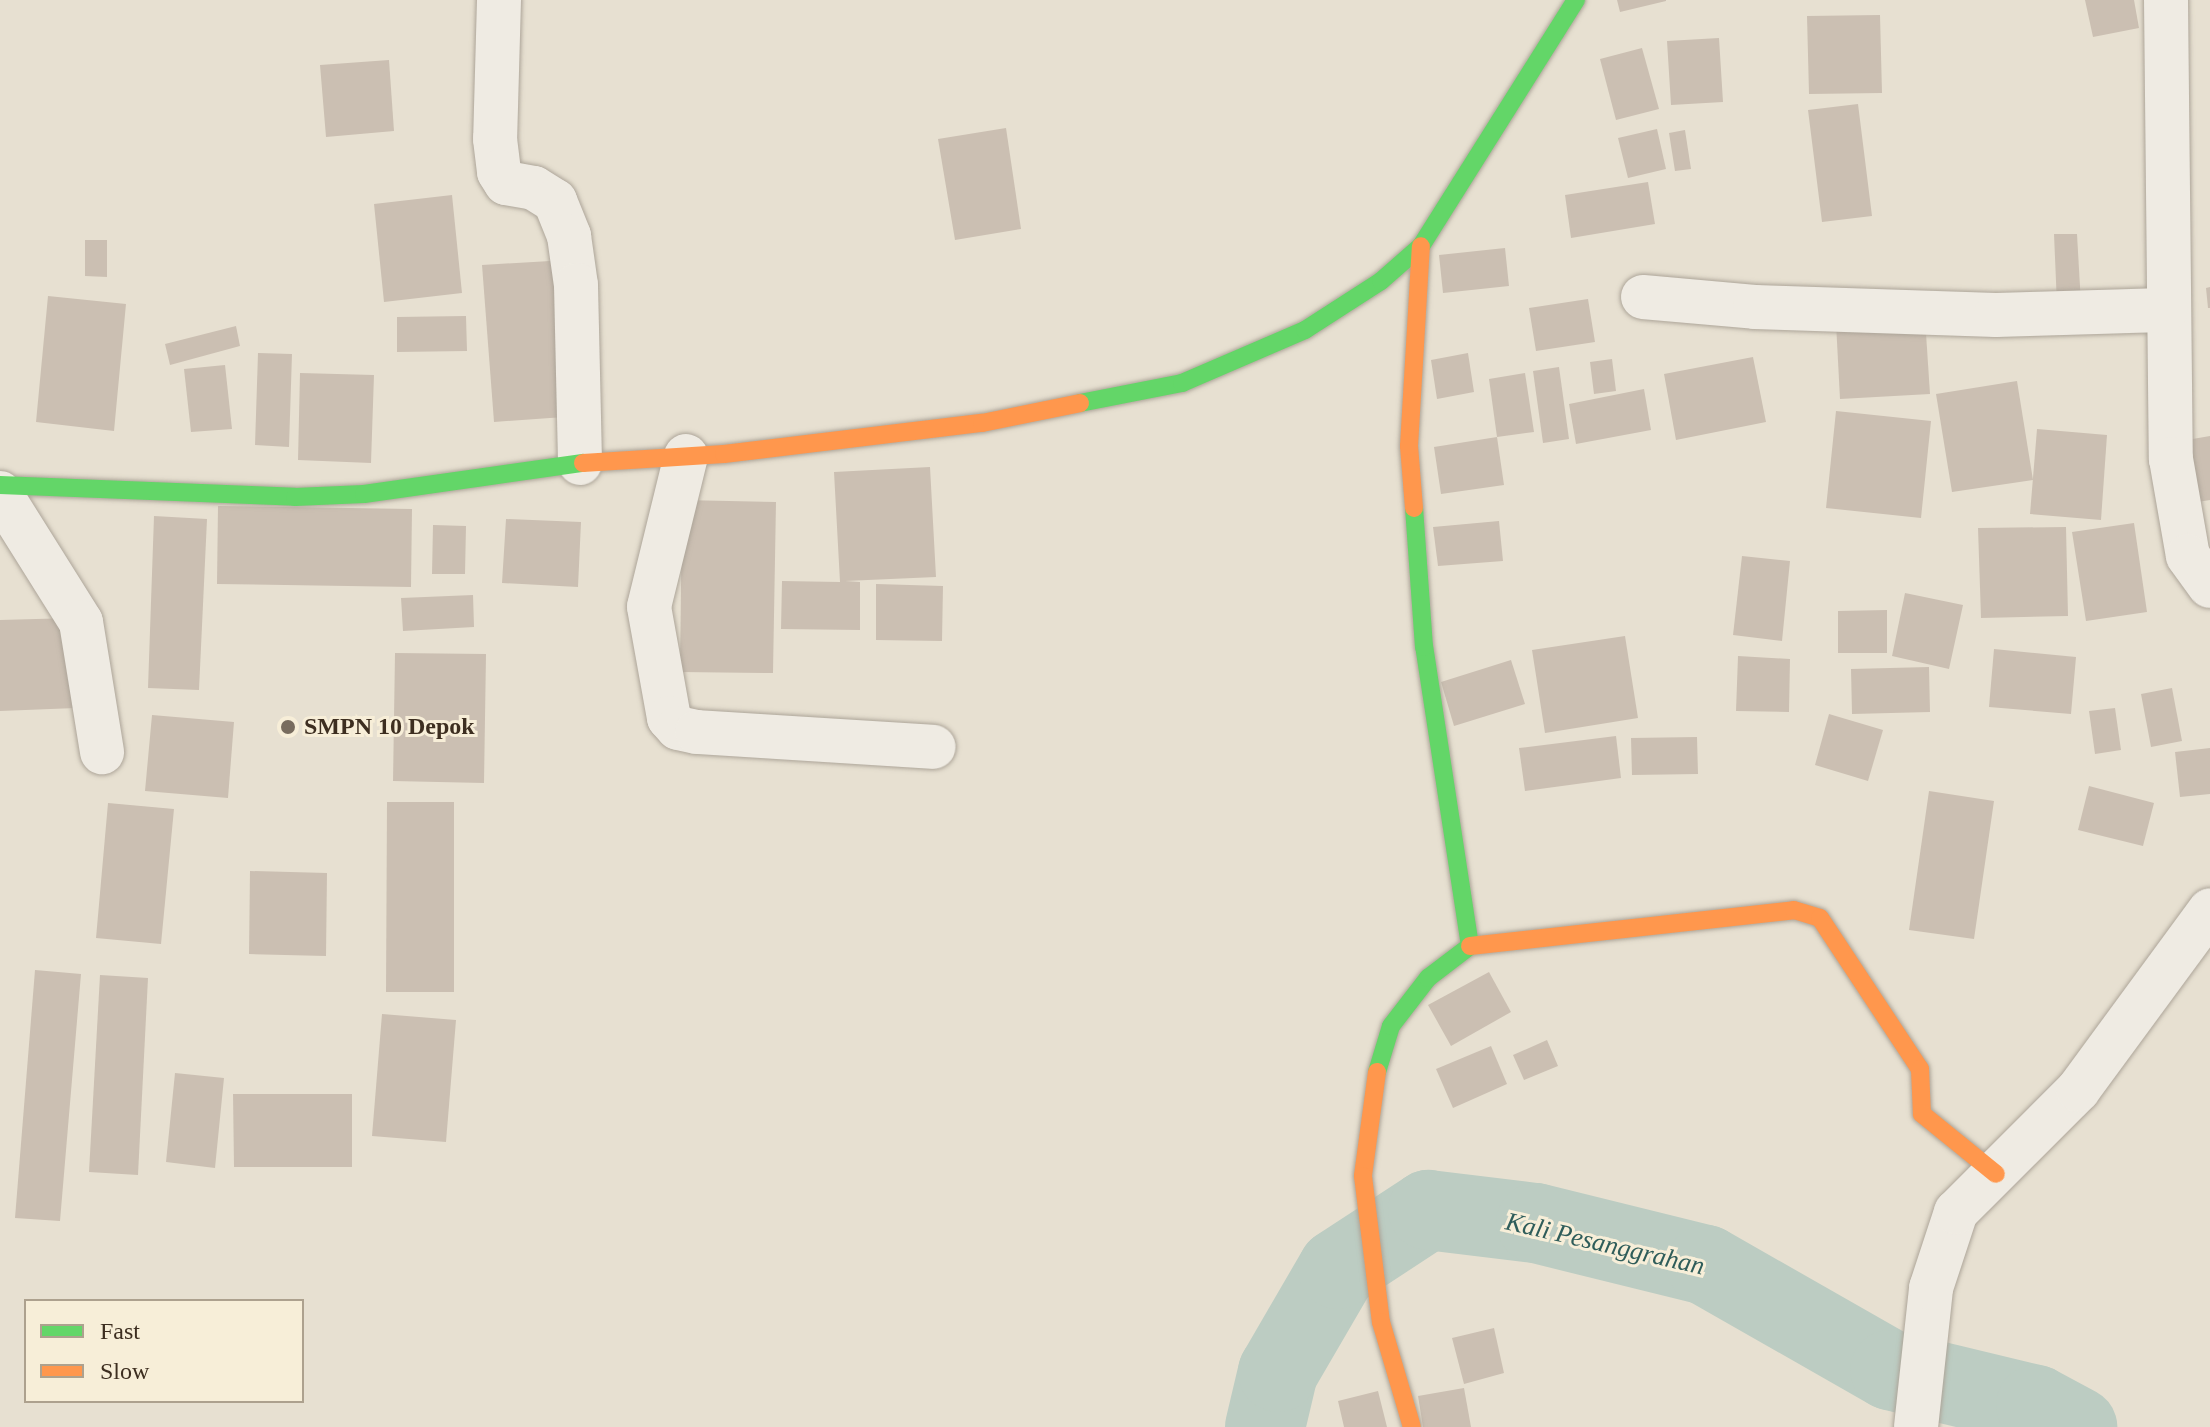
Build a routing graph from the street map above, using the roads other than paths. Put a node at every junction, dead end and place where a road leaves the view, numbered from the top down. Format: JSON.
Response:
{"nodes":[{"id":1,"x":499,"y":0,"type":"edge"},
{"id":2,"x":1576,"y":0,"type":"edge"},
{"id":3,"x":2166,"y":0,"type":"edge"},
{"id":4,"x":1421,"y":246,"type":"junction"},
{"id":5,"x":1643,"y":297,"type":"dead end"},
{"id":6,"x":2166,"y":310,"type":"junction"},
{"id":7,"x":2192,"y":391,"type":"edge"},
{"id":8,"x":686,"y":456,"type":"junction"},
{"id":9,"x":580,"y":463,"type":"junction"},
{"id":10,"x":0,"y":485,"type":"edge"},
{"id":11,"x":0,"y":493,"type":"edge"},
{"id":12,"x":2210,"y":586,"type":"edge"},
{"id":13,"x":934,"y":747,"type":"dead end"},
{"id":14,"x":102,"y":752,"type":"dead end"},
{"id":15,"x":2210,"y":910,"type":"edge"},
{"id":16,"x":1470,"y":946,"type":"junction"},
{"id":17,"x":1996,"y":1174,"type":"junction"},
{"id":18,"x":1412,"y":1427,"type":"edge"},
{"id":19,"x":1916,"y":1427,"type":"edge"}],
"edges":[{"from":1,"to":9,"type":"street"},
{"from":2,"to":4,"type":"street"},
{"from":3,"to":6,"type":"street"},
{"from":4,"to":8,"type":"street"},
{"from":4,"to":16,"type":"street"},
{"from":5,"to":6,"type":"street"},
{"from":6,"to":7,"type":"street"},
{"from":7,"to":12,"type":"street"},
{"from":8,"to":9,"type":"street"},
{"from":8,"to":13,"type":"street"},
{"from":9,"to":10,"type":"street"},
{"from":11,"to":14,"type":"street"},
{"from":15,"to":17,"type":"street"},
{"from":16,"to":17,"type":"street"},
{"from":16,"to":18,"type":"street"},
{"from":17,"to":19,"type":"street"}]}
